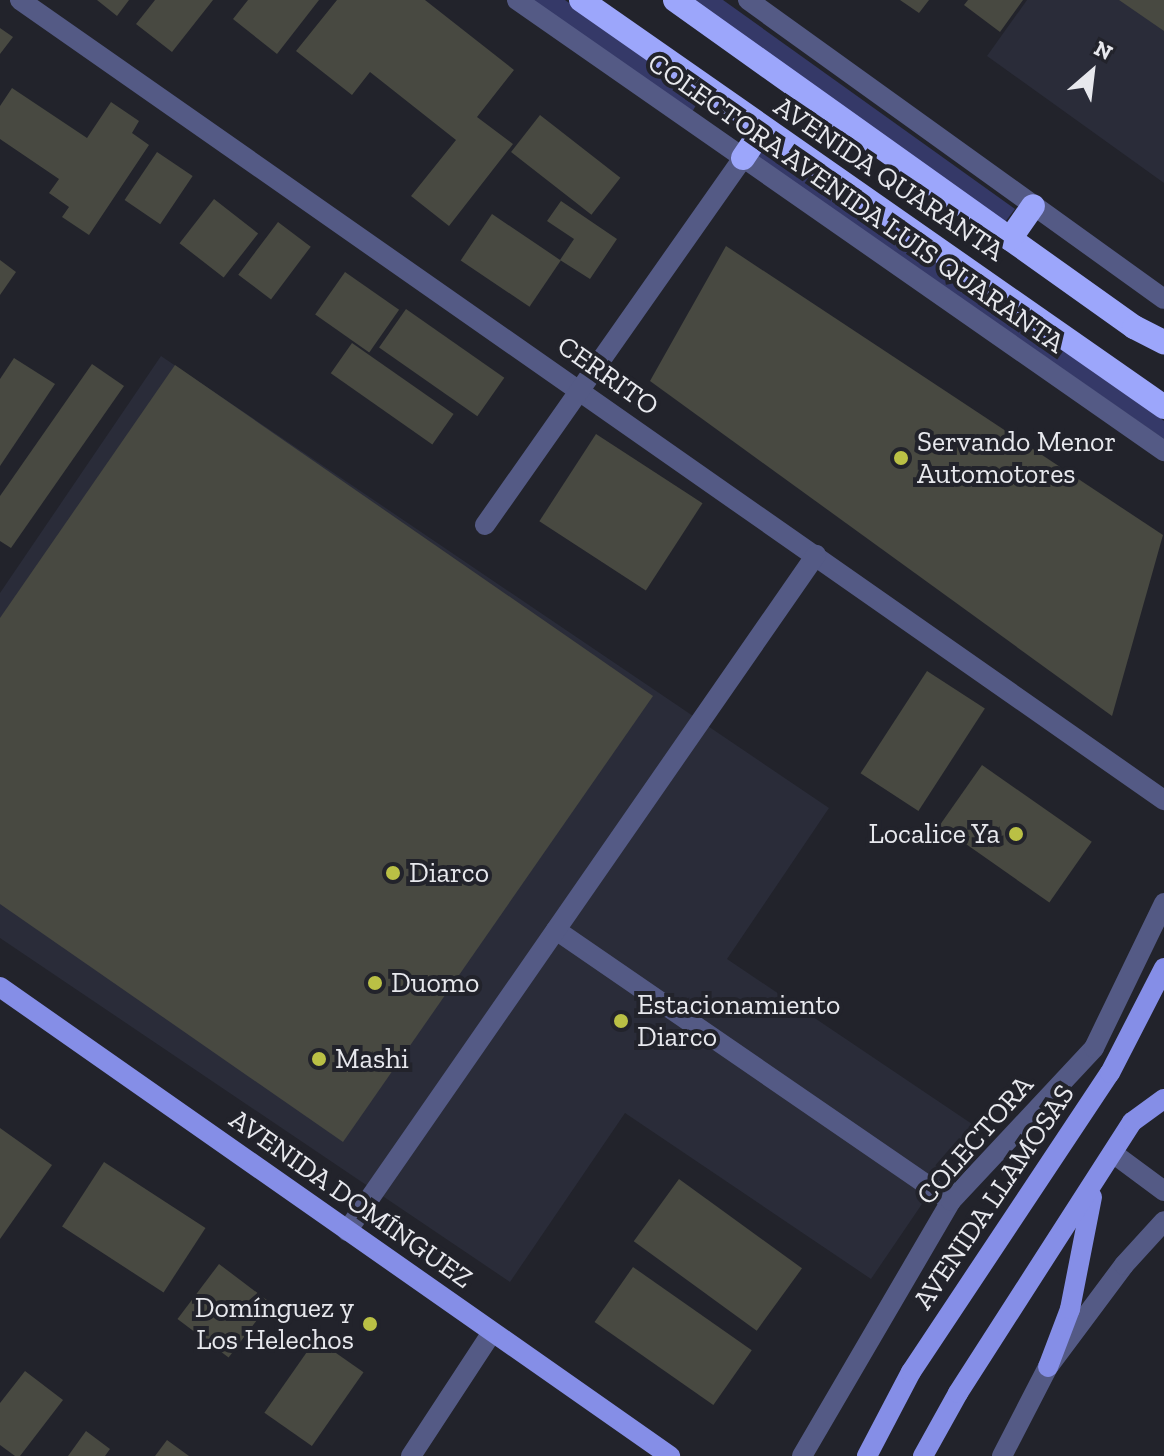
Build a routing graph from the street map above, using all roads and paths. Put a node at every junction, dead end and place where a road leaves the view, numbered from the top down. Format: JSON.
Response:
{"nodes":[{"id":1,"x":20,"y":0,"type":"edge"},
{"id":2,"x":517,"y":0,"type":"edge"},
{"id":3,"x":581,"y":0,"type":"edge"},
{"id":4,"x":675,"y":0,"type":"edge"},
{"id":5,"x":758,"y":3,"type":"edge"},
{"id":6,"x":762,"y":130,"type":"junction"},
{"id":7,"x":743,"y":158,"type":"junction"},
{"id":8,"x":1033,"y":206,"type":"junction"},
{"id":9,"x":1010,"y":239,"type":"junction"},
{"id":10,"x":1164,"y":299,"type":"edge"},
{"id":11,"x":1164,"y":342,"type":"edge"},
{"id":12,"x":580,"y":391,"type":"junction"},
{"id":13,"x":1164,"y":407,"type":"edge"},
{"id":14,"x":1164,"y":451,"type":"edge"},
{"id":15,"x":485,"y":525,"type":"dead end"},
{"id":16,"x":816,"y":555,"type":"junction"},
{"id":17,"x":1164,"y":800,"type":"edge"},
{"id":18,"x":1164,"y":903,"type":"edge"},
{"id":19,"x":556,"y":930,"type":"junction"},
{"id":20,"x":1164,"y":968,"type":"edge"},
{"id":21,"x":0,"y":987,"type":"edge"},
{"id":22,"x":1164,"y":1099,"type":"edge"},
{"id":23,"x":1114,"y":1154,"type":"junction"},
{"id":24,"x":1094,"y":1184,"type":"junction"},
{"id":25,"x":1164,"y":1191,"type":"edge"},
{"id":26,"x":951,"y":1201,"type":"junction"},
{"id":27,"x":1164,"y":1221,"type":"edge"},
{"id":28,"x":347,"y":1231,"type":"junction"},
{"id":29,"x":492,"y":1332,"type":"junction"},
{"id":30,"x":1048,"y":1367,"type":"junction"},
{"id":31,"x":411,"y":1456,"type":"edge"},
{"id":32,"x":670,"y":1456,"type":"edge"},
{"id":33,"x":802,"y":1456,"type":"edge"},
{"id":34,"x":867,"y":1456,"type":"edge"},
{"id":35,"x":923,"y":1456,"type":"edge"},
{"id":36,"x":1002,"y":1456,"type":"edge"}],
"edges":[{"from":1,"to":12,"type":"street","name":"CERRITO"},
{"from":2,"to":7,"type":"street","name":"COLECTORA AVENIDA LUIS QUARANTA"},
{"from":3,"to":6,"type":"highway","name":"AVENIDA QUARANTA"},
{"from":4,"to":9,"type":"highway","name":"AVENIDA QUARANTA"},
{"from":5,"to":8,"type":"street"},
{"from":6,"to":7,"type":"highway"},
{"from":6,"to":13,"type":"highway","name":"AVENIDA QUARANTA"},
{"from":7,"to":12,"type":"street"},
{"from":7,"to":14,"type":"street","name":"COLECTORA AVENIDA LUIS QUARANTA"},
{"from":8,"to":9,"type":"highway"},
{"from":8,"to":10,"type":"street"},
{"from":9,"to":11,"type":"highway","name":"AVENIDA QUARANTA"},
{"from":12,"to":15,"type":"street"},
{"from":12,"to":16,"type":"street","name":"CERRITO"},
{"from":16,"to":17,"type":"street","name":"CERRITO"},
{"from":16,"to":19,"type":"street"},
{"from":18,"to":26,"type":"street","name":"COLECTORA"},
{"from":19,"to":26,"type":"street"},
{"from":19,"to":28,"type":"street"},
{"from":20,"to":34,"type":"main road","name":"AVENIDA LLAMOSAS"},
{"from":21,"to":28,"type":"main road","name":"AVENIDA DOMÍNGUEZ"},
{"from":22,"to":23,"type":"main road"},
{"from":23,"to":24,"type":"main road"},
{"from":23,"to":25,"type":"street"},
{"from":24,"to":30,"type":"main road"},
{"from":24,"to":35,"type":"main road"},
{"from":26,"to":33,"type":"street","name":"COLECTORA"},
{"from":27,"to":30,"type":"street"},
{"from":28,"to":29,"type":"main road","name":"AVENIDA DOMÍNGUEZ"},
{"from":29,"to":31,"type":"street"},
{"from":29,"to":32,"type":"main road","name":"AVENIDA DOMÍNGUEZ"},
{"from":30,"to":36,"type":"street"}]}
